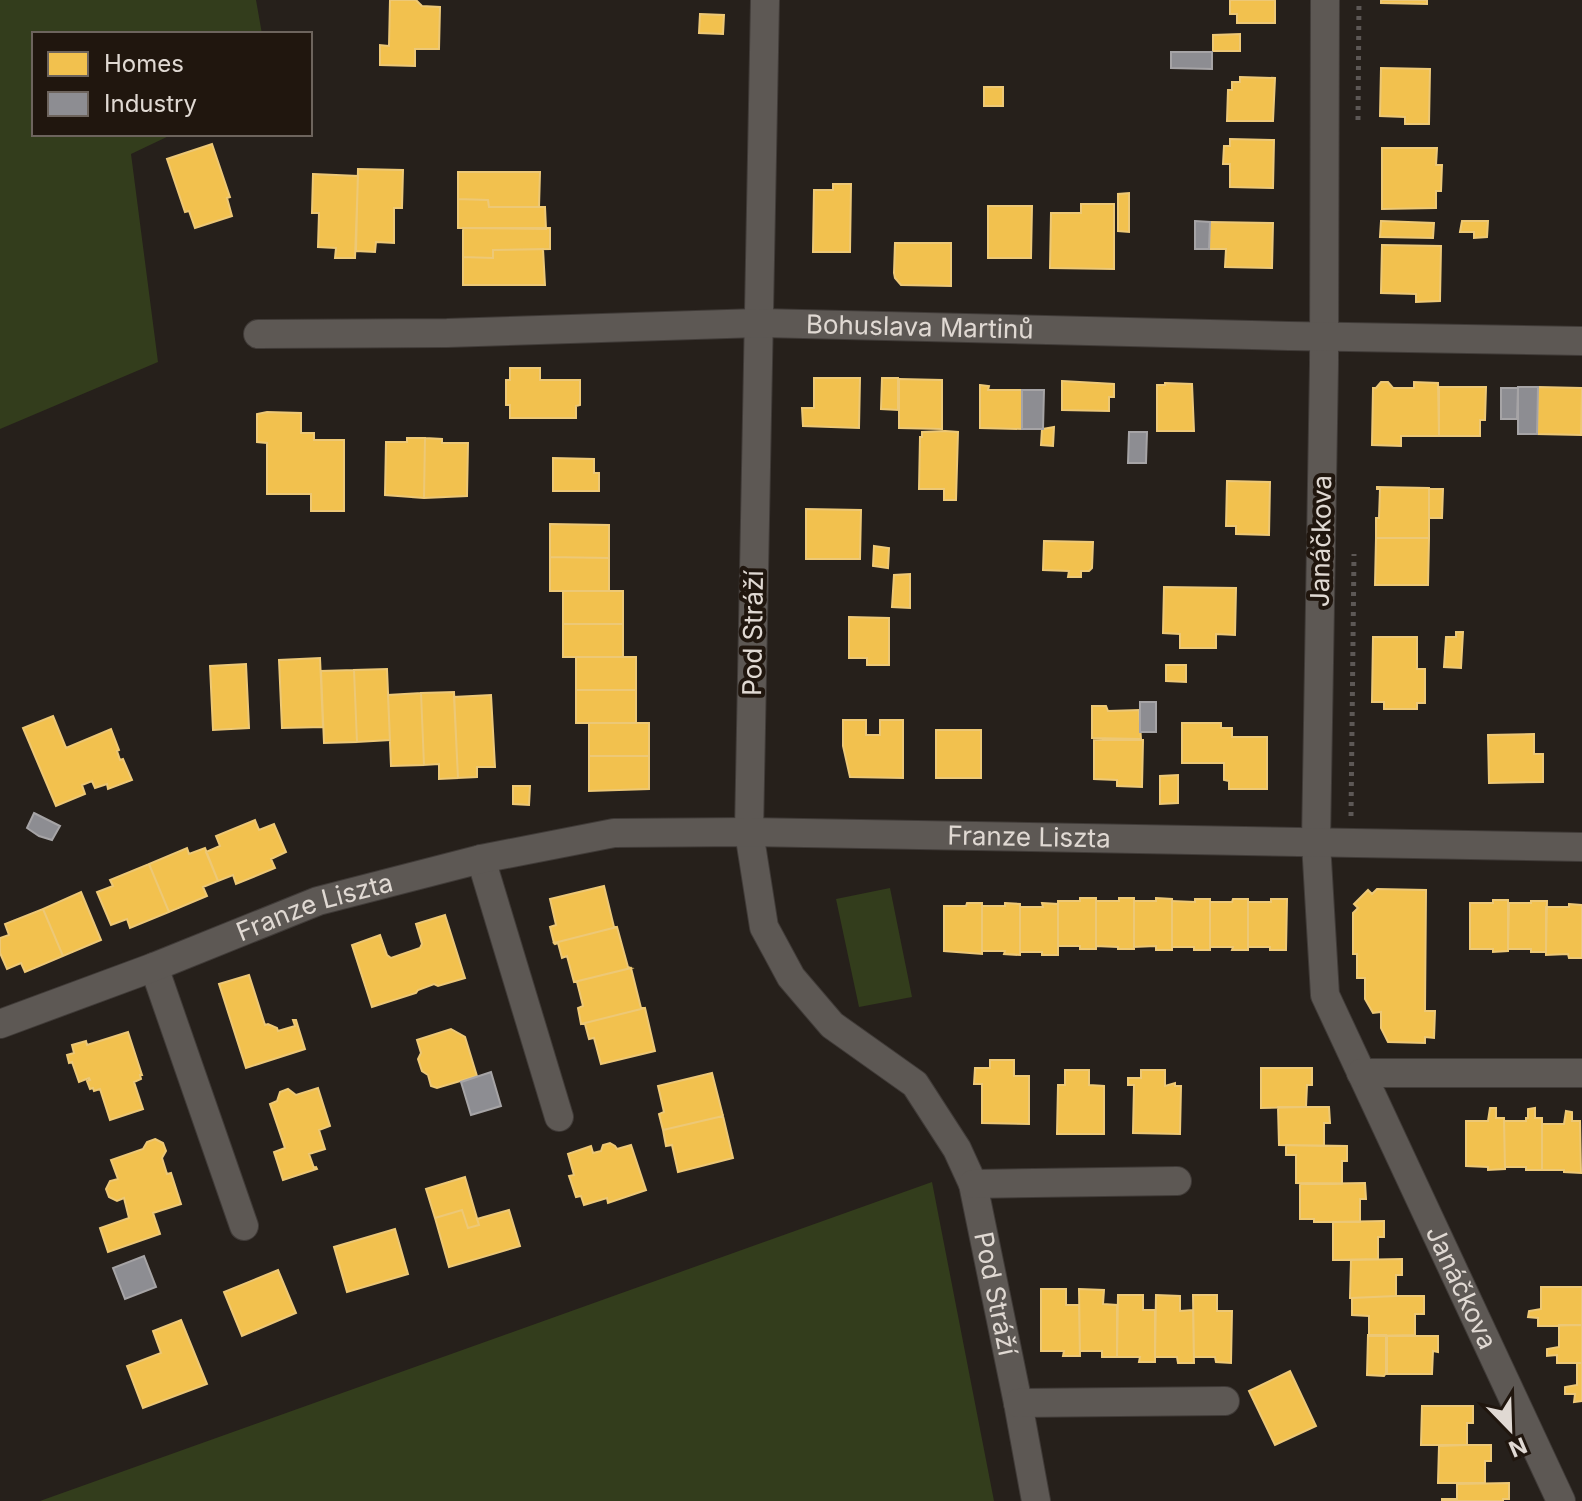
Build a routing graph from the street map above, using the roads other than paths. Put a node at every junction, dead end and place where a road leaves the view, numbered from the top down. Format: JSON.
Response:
{"nodes":[{"id":1,"x":765,"y":0,"type":"edge"},
{"id":2,"x":1325,"y":0,"type":"edge"},
{"id":3,"x":758,"y":323,"type":"junction"},
{"id":4,"x":258,"y":334,"type":"dead end"},
{"id":5,"x":1324,"y":337,"type":"junction"},
{"id":6,"x":1582,"y":341,"type":"edge"},
{"id":7,"x":749,"y":832,"type":"junction"},
{"id":8,"x":1316,"y":843,"type":"junction"},
{"id":9,"x":1582,"y":847,"type":"edge"},
{"id":10,"x":481,"y":859,"type":"junction"},
{"id":11,"x":154,"y":967,"type":"junction"},
{"id":12,"x":0,"y":1024,"type":"edge"},
{"id":13,"x":1361,"y":1073,"type":"junction"},
{"id":14,"x":1582,"y":1073,"type":"edge"},
{"id":15,"x":559,"y":1117,"type":"dead end"},
{"id":16,"x":1177,"y":1181,"type":"dead end"},
{"id":17,"x":973,"y":1184,"type":"junction"},
{"id":18,"x":244,"y":1226,"type":"dead end"},
{"id":19,"x":1225,"y":1401,"type":"dead end"},
{"id":20,"x":1018,"y":1403,"type":"junction"},
{"id":21,"x":1036,"y":1501,"type":"edge"},
{"id":22,"x":1561,"y":1501,"type":"edge"}],
"edges":[{"from":1,"to":3,"type":"street","name":"Pod Stráží"},
{"from":2,"to":5,"type":"street","name":"Janáčkova"},
{"from":3,"to":4,"type":"street","name":"Bohuslava Martinů"},
{"from":3,"to":5,"type":"street","name":"Bohuslava Martinů"},
{"from":3,"to":7,"type":"street","name":"Pod Stráží"},
{"from":5,"to":6,"type":"street","name":"Bohuslava Martinů"},
{"from":5,"to":8,"type":"street","name":"Janáčkova"},
{"from":7,"to":8,"type":"street","name":"Franze Liszta"},
{"from":7,"to":10,"type":"street","name":"Franze Liszta"},
{"from":7,"to":17,"type":"street","name":"Pod Stráží"},
{"from":8,"to":9,"type":"street","name":"Franze Liszta"},
{"from":8,"to":13,"type":"street","name":"Janáčkova"},
{"from":10,"to":11,"type":"street","name":"Franze Liszta"},
{"from":10,"to":15,"type":"street"},
{"from":11,"to":12,"type":"street","name":"Franze Liszta"},
{"from":11,"to":18,"type":"street"},
{"from":13,"to":14,"type":"street"},
{"from":13,"to":22,"type":"street","name":"Janáčkova"},
{"from":16,"to":17,"type":"street"},
{"from":17,"to":20,"type":"street","name":"Pod Stráží"},
{"from":19,"to":20,"type":"street"},
{"from":20,"to":21,"type":"street","name":"Pod Stráží"}]}
